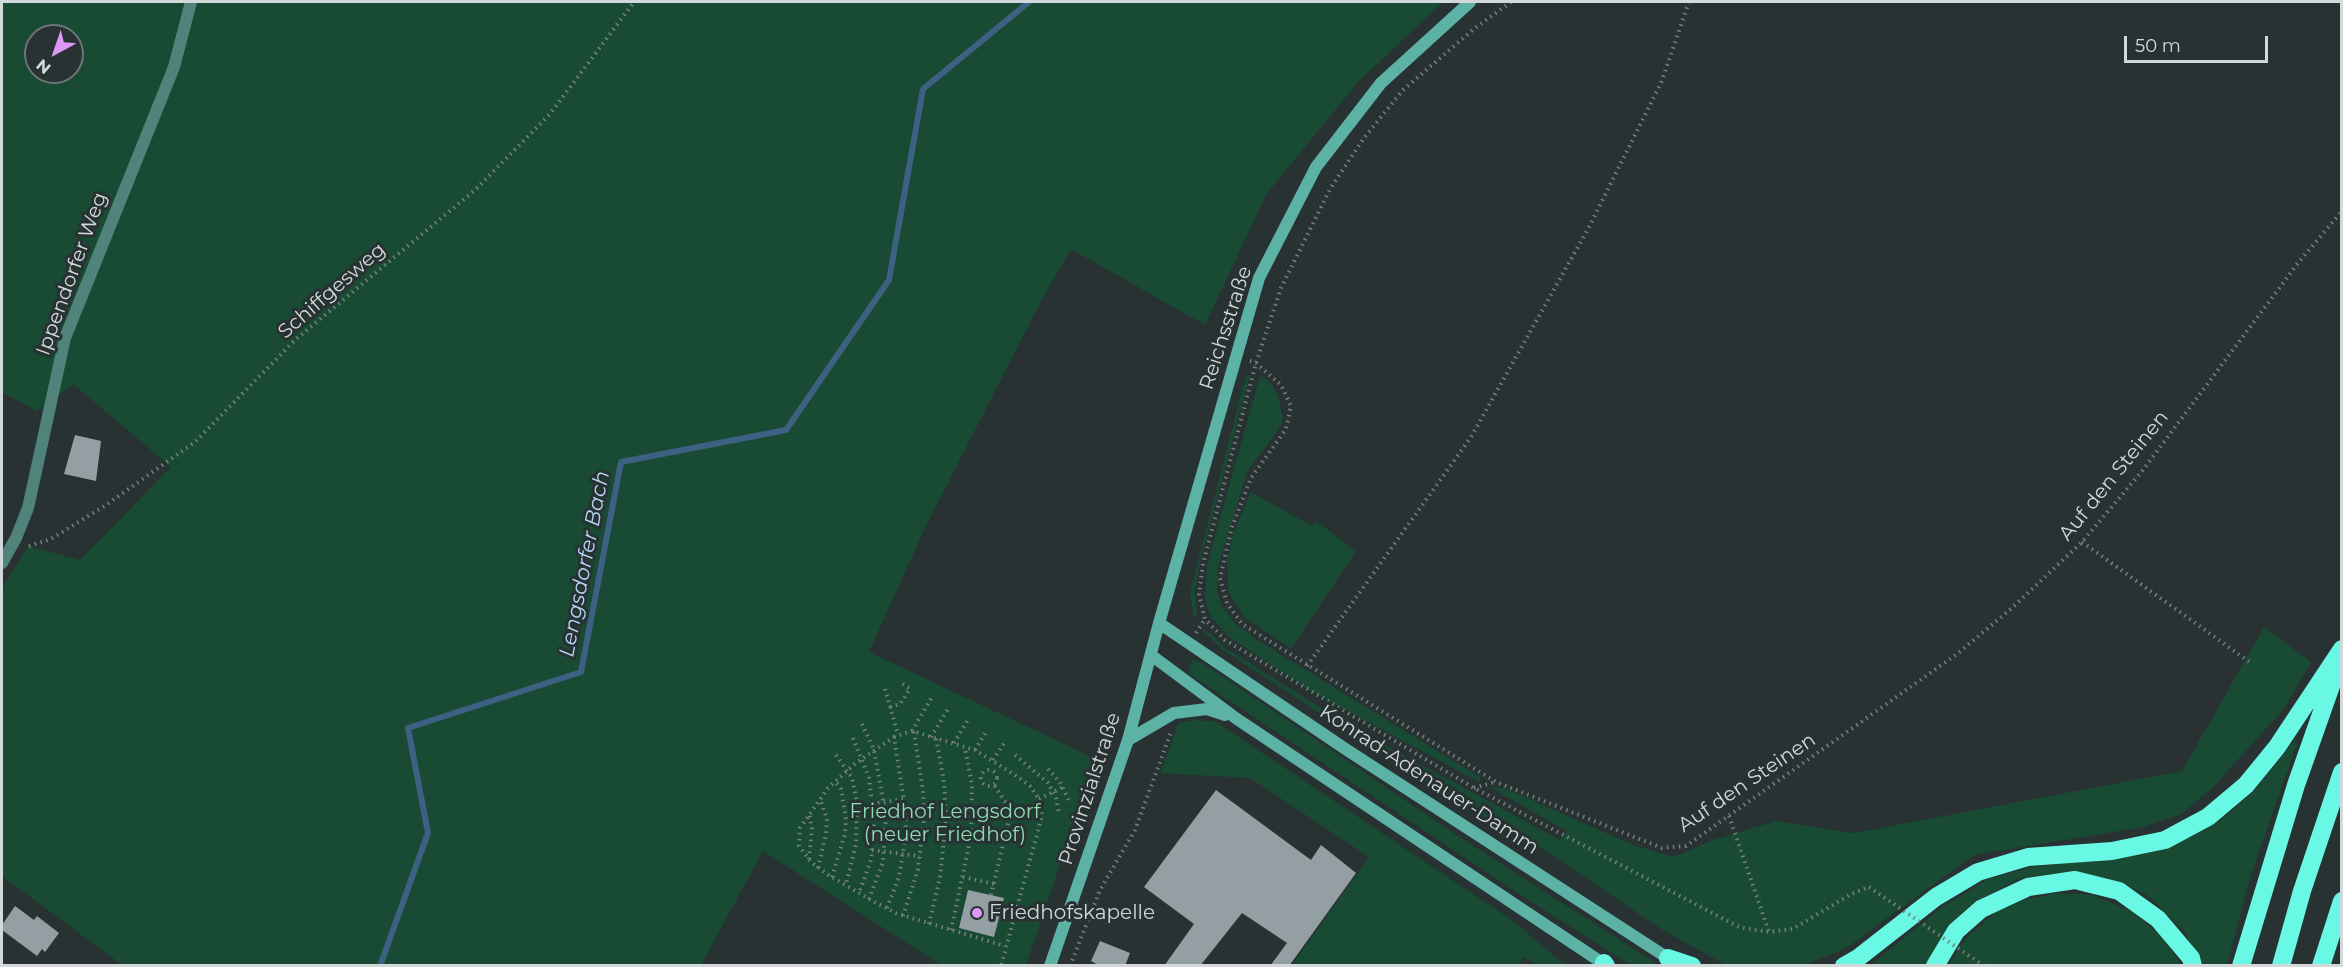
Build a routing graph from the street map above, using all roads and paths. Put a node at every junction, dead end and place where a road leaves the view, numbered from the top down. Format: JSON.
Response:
{"nodes":[{"id":1,"x":190,"y":2,"type":"edge"},
{"id":2,"x":634,"y":2,"type":"edge"},
{"id":3,"x":1470,"y":2,"type":"edge"},
{"id":4,"x":1511,"y":2,"type":"edge"},
{"id":5,"x":1689,"y":2,"type":"edge"},
{"id":6,"x":2342,"y":211,"type":"edge"},
{"id":7,"x":1235,"y":356,"type":"junction"},
{"id":8,"x":1256,"y":363,"type":"junction"},
{"id":9,"x":2082,"y":542,"type":"junction"},
{"id":10,"x":5,"y":558,"type":"edge"},
{"id":11,"x":1159,"y":623,"type":"junction"},
{"id":12,"x":2342,"y":649,"type":"edge"},
{"id":13,"x":1151,"y":655,"type":"junction"},
{"id":14,"x":2342,"y":656,"type":"edge"},
{"id":15,"x":2251,"y":663,"type":"dead end"},
{"id":16,"x":1307,"y":666,"type":"junction"},
{"id":17,"x":899,"y":681,"type":"dead end"},
{"id":18,"x":885,"y":689,"type":"dead end"},
{"id":19,"x":932,"y":697,"type":"dead end"},
{"id":20,"x":890,"y":707,"type":"junction"},
{"id":21,"x":948,"y":709,"type":"dead end"},
{"id":22,"x":1174,"y":713,"type":"junction"},
{"id":23,"x":1237,"y":719,"type":"junction"},
{"id":24,"x":968,"y":720,"type":"dead end"},
{"id":25,"x":862,"y":724,"type":"dead end"},
{"id":26,"x":913,"y":732,"type":"junction"},
{"id":27,"x":986,"y":732,"type":"dead end"},
{"id":28,"x":896,"y":736,"type":"junction"},
{"id":29,"x":933,"y":737,"type":"junction"},
{"id":30,"x":853,"y":738,"type":"dead end"},
{"id":31,"x":1128,"y":740,"type":"junction"},
{"id":32,"x":1005,"y":742,"type":"dead end"},
{"id":33,"x":954,"y":743,"type":"junction"},
{"id":34,"x":965,"y":747,"type":"junction"},
{"id":35,"x":874,"y":750,"type":"junction"},
{"id":36,"x":975,"y":750,"type":"junction"},
{"id":37,"x":836,"y":755,"type":"dead end"},
{"id":38,"x":1015,"y":755,"type":"dead end"},
{"id":39,"x":862,"y":759,"type":"junction"},
{"id":40,"x":993,"y":760,"type":"junction"},
{"id":41,"x":998,"y":764,"type":"junction"},
{"id":42,"x":1048,"y":769,"type":"dead end"},
{"id":43,"x":848,"y":770,"type":"junction"},
{"id":44,"x":993,"y":771,"type":"junction"},
{"id":45,"x":2342,"y":772,"type":"edge"},
{"id":46,"x":835,"y":781,"type":"junction"},
{"id":47,"x":1496,"y":782,"type":"junction"},
{"id":48,"x":994,"y":785,"type":"junction"},
{"id":49,"x":1063,"y":787,"type":"junction"},
{"id":50,"x":1474,"y":788,"type":"junction"},
{"id":51,"x":1053,"y":792,"type":"junction"},
{"id":52,"x":820,"y":798,"type":"junction"},
{"id":53,"x":903,"y":799,"type":"junction"},
{"id":54,"x":1039,"y":799,"type":"junction"},
{"id":55,"x":1069,"y":801,"type":"dead end"},
{"id":56,"x":884,"y":802,"type":"junction"},
{"id":57,"x":872,"y":804,"type":"junction"},
{"id":58,"x":809,"y":813,"type":"junction"},
{"id":59,"x":1059,"y":814,"type":"dead end"},
{"id":60,"x":1729,"y":816,"type":"junction"},
{"id":61,"x":873,"y":849,"type":"junction"},
{"id":62,"x":884,"y":852,"type":"junction"},
{"id":63,"x":903,"y":853,"type":"junction"},
{"id":64,"x":920,"y":856,"type":"junction"},
{"id":65,"x":808,"y":860,"type":"junction"},
{"id":66,"x":818,"y":868,"type":"junction"},
{"id":67,"x":832,"y":877,"type":"junction"},
{"id":68,"x":963,"y":877,"type":"junction"},
{"id":69,"x":846,"y":884,"type":"junction"},
{"id":70,"x":994,"y":884,"type":"junction"},
{"id":71,"x":859,"y":893,"type":"junction"},
{"id":72,"x":991,"y":895,"type":"dead end"},
{"id":73,"x":870,"y":899,"type":"junction"},
{"id":74,"x":2342,"y":901,"type":"edge"},
{"id":75,"x":886,"y":908,"type":"junction"},
{"id":76,"x":903,"y":916,"type":"junction"},
{"id":77,"x":929,"y":924,"type":"junction"},
{"id":78,"x":951,"y":930,"type":"junction"},
{"id":79,"x":1769,"y":932,"type":"junction"},
{"id":80,"x":1005,"y":946,"type":"junction"},
{"id":81,"x":1674,"y":962,"type":"edge"},
{"id":82,"x":1606,"y":965,"type":"edge"},
{"id":83,"x":1001,"y":966,"type":"edge"},
{"id":84,"x":1050,"y":966,"type":"edge"},
{"id":85,"x":1070,"y":966,"type":"edge"},
{"id":86,"x":1692,"y":966,"type":"edge"},
{"id":87,"x":1844,"y":966,"type":"edge"},
{"id":88,"x":1935,"y":966,"type":"edge"},
{"id":89,"x":1984,"y":966,"type":"edge"},
{"id":90,"x":2193,"y":966,"type":"edge"},
{"id":91,"x":2241,"y":966,"type":"edge"},
{"id":92,"x":2281,"y":966,"type":"edge"},
{"id":93,"x":2321,"y":966,"type":"edge"}],
"edges":[{"from":1,"to":10,"type":"street","name":"Ippendorfer Weg"},
{"from":2,"to":10,"type":"path","name":"Schiffgesweg"},
{"from":3,"to":7,"type":"main road","name":"Reichsstraße"},
{"from":4,"to":8,"type":"path"},
{"from":5,"to":16,"type":"path"},
{"from":6,"to":9,"type":"path","name":"Auf den Steinen"},
{"from":7,"to":8,"type":"path","name":"Auf den Steinen"},
{"from":7,"to":11,"type":"main road","name":"Reichsstraße"},
{"from":8,"to":16,"type":"path","name":"Auf den Steinen"},
{"from":8,"to":50,"type":"path"},
{"from":9,"to":15,"type":"path"},
{"from":9,"to":60,"type":"path","name":"Auf den Steinen"},
{"from":11,"to":13,"type":"main road","name":"Provinzialstraße"},
{"from":11,"to":81,"type":"main road","name":"Konrad-Adenauer-Damm"},
{"from":12,"to":87,"type":"highway"},
{"from":13,"to":23,"type":"main road"},
{"from":13,"to":31,"type":"main road","name":"Provinzialstraße"},
{"from":14,"to":91,"type":"highway"},
{"from":16,"to":47,"type":"path","name":"Auf den Steinen"},
{"from":17,"to":20,"type":"path"},
{"from":18,"to":20,"type":"path"},
{"from":19,"to":26,"type":"path"},
{"from":20,"to":28,"type":"path"},
{"from":21,"to":29,"type":"path"},
{"from":22,"to":23,"type":"main road"},
{"from":22,"to":31,"type":"main road"},
{"from":22,"to":85,"type":"path"},
{"from":23,"to":82,"type":"main road"},
{"from":24,"to":33,"type":"path"},
{"from":25,"to":35,"type":"path"},
{"from":26,"to":28,"type":"path"},
{"from":26,"to":29,"type":"path"},
{"from":26,"to":64,"type":"path"},
{"from":27,"to":36,"type":"path"},
{"from":28,"to":35,"type":"path"},
{"from":28,"to":53,"type":"path"},
{"from":29,"to":33,"type":"path"},
{"from":29,"to":77,"type":"path"},
{"from":30,"to":39,"type":"path"},
{"from":31,"to":84,"type":"main road","name":"Provinzialstraße"},
{"from":32,"to":40,"type":"path"},
{"from":33,"to":34,"type":"path"},
{"from":34,"to":36,"type":"path"},
{"from":34,"to":68,"type":"path"},
{"from":35,"to":39,"type":"path"},
{"from":35,"to":56,"type":"path"},
{"from":36,"to":40,"type":"path"},
{"from":37,"to":43,"type":"path"},
{"from":38,"to":51,"type":"path"},
{"from":39,"to":43,"type":"path"},
{"from":39,"to":57,"type":"path"},
{"from":40,"to":41,"type":"path"},
{"from":41,"to":44,"type":"path"},
{"from":41,"to":54,"type":"path"},
{"from":42,"to":49,"type":"path"},
{"from":43,"to":46,"type":"path"},
{"from":43,"to":69,"type":"path"},
{"from":44,"to":48,"type":"path"},
{"from":44,"to":48,"type":"path"},
{"from":45,"to":92,"type":"highway"},
{"from":46,"to":52,"type":"path"},
{"from":46,"to":67,"type":"path"},
{"from":47,"to":50,"type":"path"},
{"from":47,"to":60,"type":"path","name":"Auf den Steinen"},
{"from":48,"to":70,"type":"path"},
{"from":49,"to":51,"type":"path"},
{"from":49,"to":55,"type":"path"},
{"from":50,"to":79,"type":"path"},
{"from":51,"to":54,"type":"path"},
{"from":51,"to":59,"type":"path"},
{"from":52,"to":58,"type":"path"},
{"from":52,"to":66,"type":"path"},
{"from":53,"to":56,"type":"path"},
{"from":53,"to":63,"type":"path"},
{"from":54,"to":80,"type":"path"},
{"from":56,"to":57,"type":"path"},
{"from":56,"to":62,"type":"path"},
{"from":57,"to":61,"type":"path"},
{"from":58,"to":65,"type":"path"},
{"from":58,"to":65,"type":"path"},
{"from":60,"to":79,"type":"path"},
{"from":61,"to":62,"type":"path"},
{"from":61,"to":71,"type":"path"},
{"from":62,"to":63,"type":"path"},
{"from":62,"to":73,"type":"path"},
{"from":63,"to":64,"type":"path"},
{"from":63,"to":75,"type":"path"},
{"from":64,"to":76,"type":"path"},
{"from":65,"to":66,"type":"path"},
{"from":66,"to":67,"type":"path"},
{"from":67,"to":69,"type":"path"},
{"from":68,"to":70,"type":"path"},
{"from":68,"to":78,"type":"path"},
{"from":69,"to":71,"type":"path"},
{"from":70,"to":72,"type":"path"},
{"from":71,"to":73,"type":"path"},
{"from":73,"to":75,"type":"path"},
{"from":74,"to":93,"type":"highway"},
{"from":75,"to":76,"type":"path"},
{"from":76,"to":77,"type":"path"},
{"from":77,"to":78,"type":"path"},
{"from":78,"to":80,"type":"path"},
{"from":79,"to":89,"type":"path","bridge":true},
{"from":80,"to":83,"type":"path"},
{"from":81,"to":86,"type":"highway"},
{"from":88,"to":90,"type":"highway"}]}
